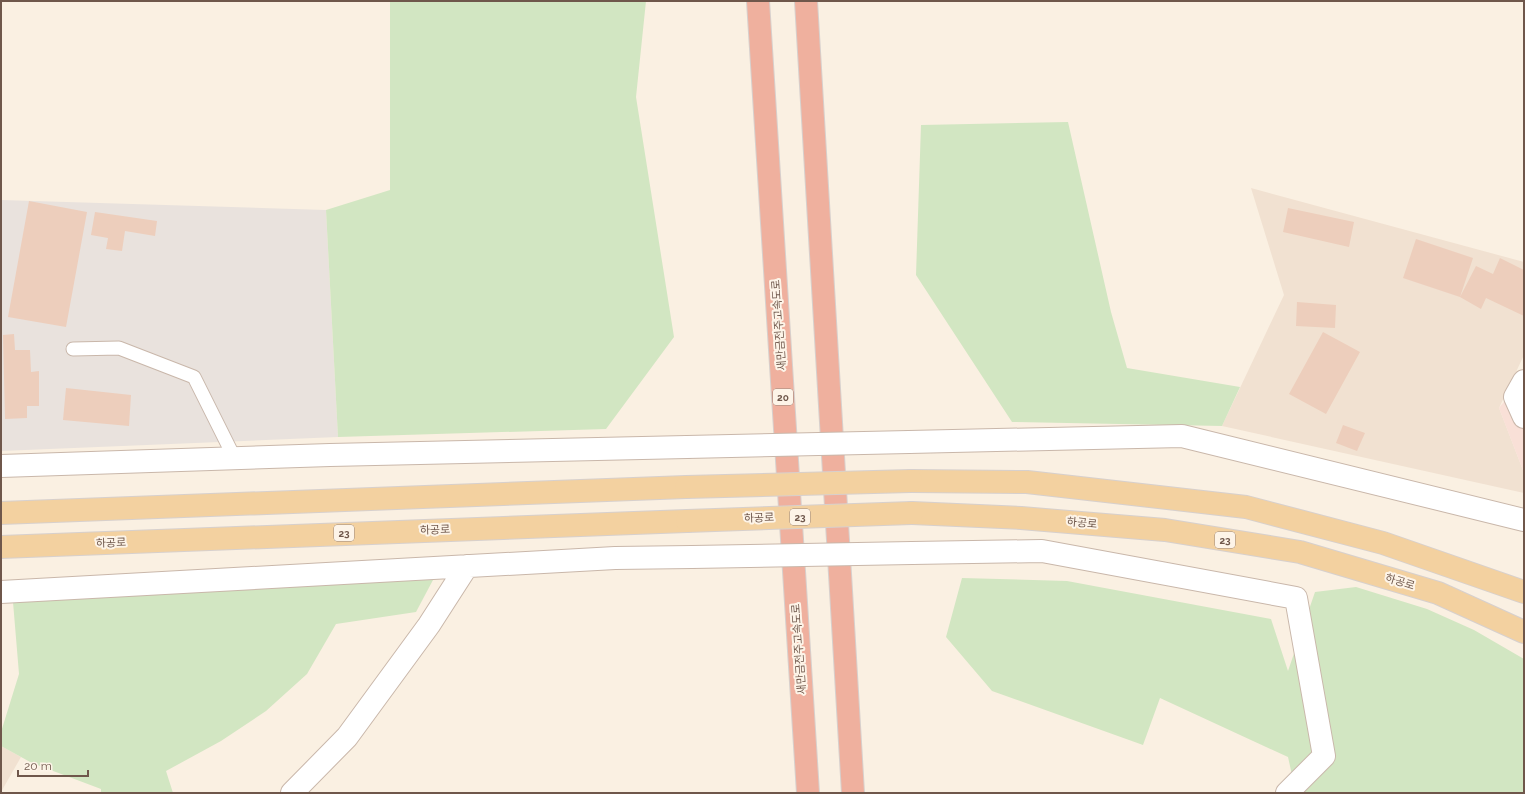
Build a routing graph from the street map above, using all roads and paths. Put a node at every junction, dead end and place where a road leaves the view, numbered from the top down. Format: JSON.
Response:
{"nodes":[{"id":1,"x":758,"y":1,"type":"edge"},
{"id":2,"x":806,"y":1,"type":"edge"},
{"id":3,"x":73,"y":349,"type":"dead end"},
{"id":4,"x":1524,"y":381,"type":"edge"},
{"id":5,"x":1524,"y":417,"type":"edge"},
{"id":6,"x":235,"y":459,"type":"junction"},
{"id":7,"x":1,"y":466,"type":"edge"},
{"id":8,"x":1,"y":513,"type":"edge"},
{"id":9,"x":1524,"y":520,"type":"edge"},
{"id":10,"x":151,"y":541,"type":"junction"},
{"id":11,"x":1,"y":547,"type":"edge"},
{"id":12,"x":1,"y":562,"type":"edge"},
{"id":13,"x":467,"y":566,"type":"junction"},
{"id":14,"x":1,"y":592,"type":"edge"},
{"id":15,"x":1524,"y":592,"type":"edge"},
{"id":16,"x":1524,"y":632,"type":"edge"},
{"id":17,"x":292,"y":793,"type":"edge"},
{"id":18,"x":808,"y":793,"type":"edge"},
{"id":19,"x":854,"y":793,"type":"edge"},
{"id":20,"x":1287,"y":793,"type":"edge"}],
"edges":[{"from":1,"to":18,"type":"highway","name":"새만금전주고속도로","number":"20"},
{"from":2,"to":19,"type":"highway"},
{"from":3,"to":6,"type":"lane"},
{"from":4,"to":5,"type":"street"},
{"from":6,"to":7,"type":"street"},
{"from":6,"to":9,"type":"street","bridge":true},
{"from":8,"to":15,"type":"main road","bridge":true},
{"from":10,"to":11,"type":"main road","name":"하공로","number":"23"},
{"from":10,"to":12,"type":"main road"},
{"from":10,"to":16,"type":"main road","name":"하공로","number":"23","bridge":true},
{"from":13,"to":14,"type":"street"},
{"from":13,"to":17,"type":"street"},
{"from":13,"to":20,"type":"street","bridge":true}]}
